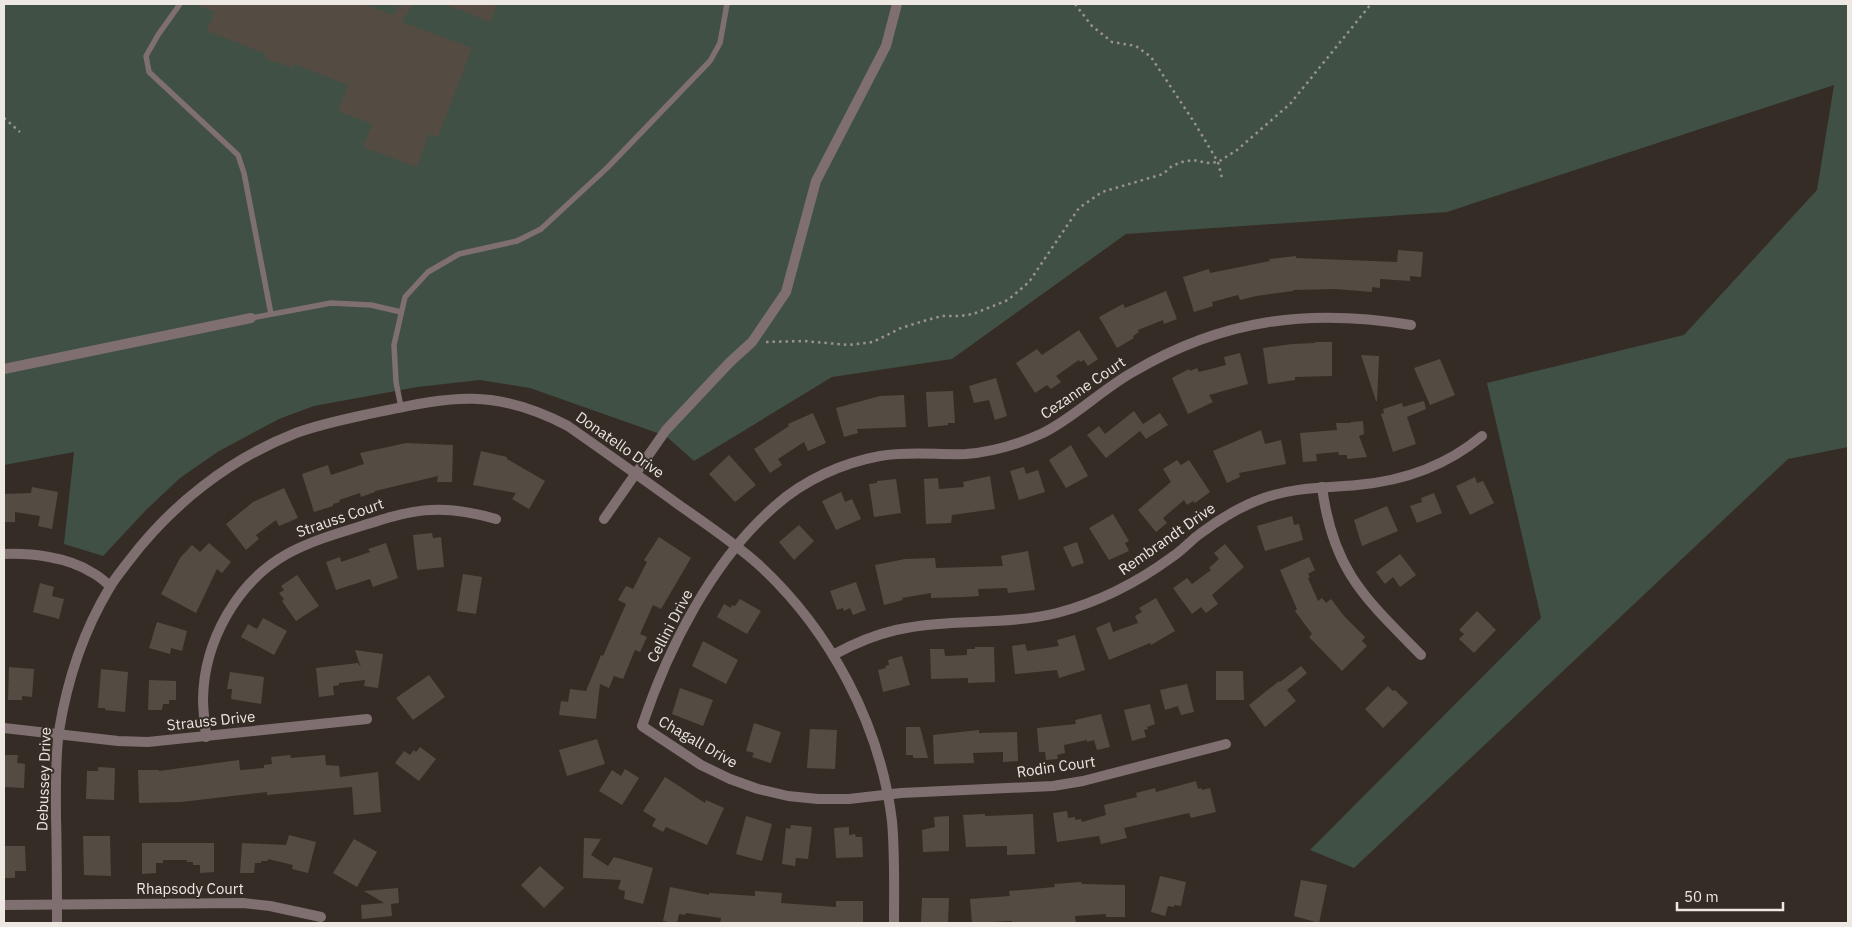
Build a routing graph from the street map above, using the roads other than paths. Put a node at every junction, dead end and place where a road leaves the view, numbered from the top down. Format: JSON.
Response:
{"nodes":[{"id":1,"x":180,"y":4,"type":"edge"},
{"id":2,"x":727,"y":4,"type":"edge"},
{"id":3,"x":896,"y":4,"type":"edge"},
{"id":4,"x":401,"y":312,"type":"junction"},
{"id":5,"x":271,"y":314,"type":"junction"},
{"id":6,"x":251,"y":318,"type":"joint"},
{"id":7,"x":1411,"y":325,"type":"dead end"},
{"id":8,"x":4,"y":369,"type":"edge"},
{"id":9,"x":402,"y":407,"type":"junction"},
{"id":10,"x":1482,"y":436,"type":"dead end"},
{"id":11,"x":636,"y":474,"type":"junction"},
{"id":12,"x":1322,"y":487,"type":"junction"},
{"id":13,"x":604,"y":518,"type":"dead end"},
{"id":14,"x":496,"y":519,"type":"dead end"},
{"id":15,"x":737,"y":546,"type":"junction"},
{"id":16,"x":4,"y":554,"type":"edge"},
{"id":17,"x":110,"y":586,"type":"junction"},
{"id":18,"x":1421,"y":655,"type":"dead end"},
{"id":19,"x":833,"y":656,"type":"junction"},
{"id":20,"x":367,"y":719,"type":"dead end"},
{"id":21,"x":642,"y":726,"type":"joint"},
{"id":22,"x":4,"y":728,"type":"edge"},
{"id":23,"x":59,"y":733,"type":"junction"},
{"id":24,"x":206,"y":737,"type":"junction"},
{"id":25,"x":1226,"y":744,"type":"dead end"},
{"id":26,"x":887,"y":795,"type":"junction"},
{"id":27,"x":57,"y":904,"type":"junction"},
{"id":28,"x":4,"y":905,"type":"edge"},
{"id":29,"x":321,"y":917,"type":"dead end"},
{"id":30,"x":58,"y":923,"type":"edge"},
{"id":31,"x":894,"y":923,"type":"edge"}],
"edges":[{"from":1,"to":5,"type":"lane"},
{"from":2,"to":4,"type":"lane"},
{"from":3,"to":11,"type":"street"},
{"from":4,"to":5,"type":"lane"},
{"from":4,"to":9,"type":"lane"},
{"from":5,"to":6,"type":"lane"},
{"from":6,"to":8,"type":"street"},
{"from":7,"to":15,"type":"street","name":"Cezanne Court"},
{"from":9,"to":11,"type":"street","name":"Donatello Drive"},
{"from":9,"to":17,"type":"street","name":"Donatello Drive"},
{"from":10,"to":12,"type":"street","name":"Rembrandt Drive"},
{"from":11,"to":13,"type":"street"},
{"from":11,"to":15,"type":"street","name":"Donatello Drive"},
{"from":12,"to":18,"type":"street"},
{"from":12,"to":19,"type":"street","name":"Rembrandt Drive"},
{"from":14,"to":24,"type":"street","name":"Strauss Court"},
{"from":15,"to":19,"type":"street","name":"Donatello Drive"},
{"from":15,"to":21,"type":"street","name":"Cellini Drive"},
{"from":16,"to":17,"type":"street"},
{"from":17,"to":23,"type":"street","name":"Debussey Drive"},
{"from":19,"to":26,"type":"street","name":"Donatello Drive"},
{"from":20,"to":24,"type":"street","name":"Strauss Drive"},
{"from":21,"to":26,"type":"street","name":"Chagall Drive"},
{"from":22,"to":23,"type":"street","name":"Strauss Drive"},
{"from":23,"to":24,"type":"street","name":"Strauss Drive"},
{"from":23,"to":27,"type":"street","name":"Debussey Drive"},
{"from":25,"to":26,"type":"street","name":"Rodin Court"},
{"from":26,"to":31,"type":"street","name":"Donatello Drive"},
{"from":27,"to":28,"type":"street","name":"Rhapsody Court"},
{"from":27,"to":29,"type":"street","name":"Rhapsody Court"},
{"from":27,"to":30,"type":"street","name":"Debussey Drive"}]}
